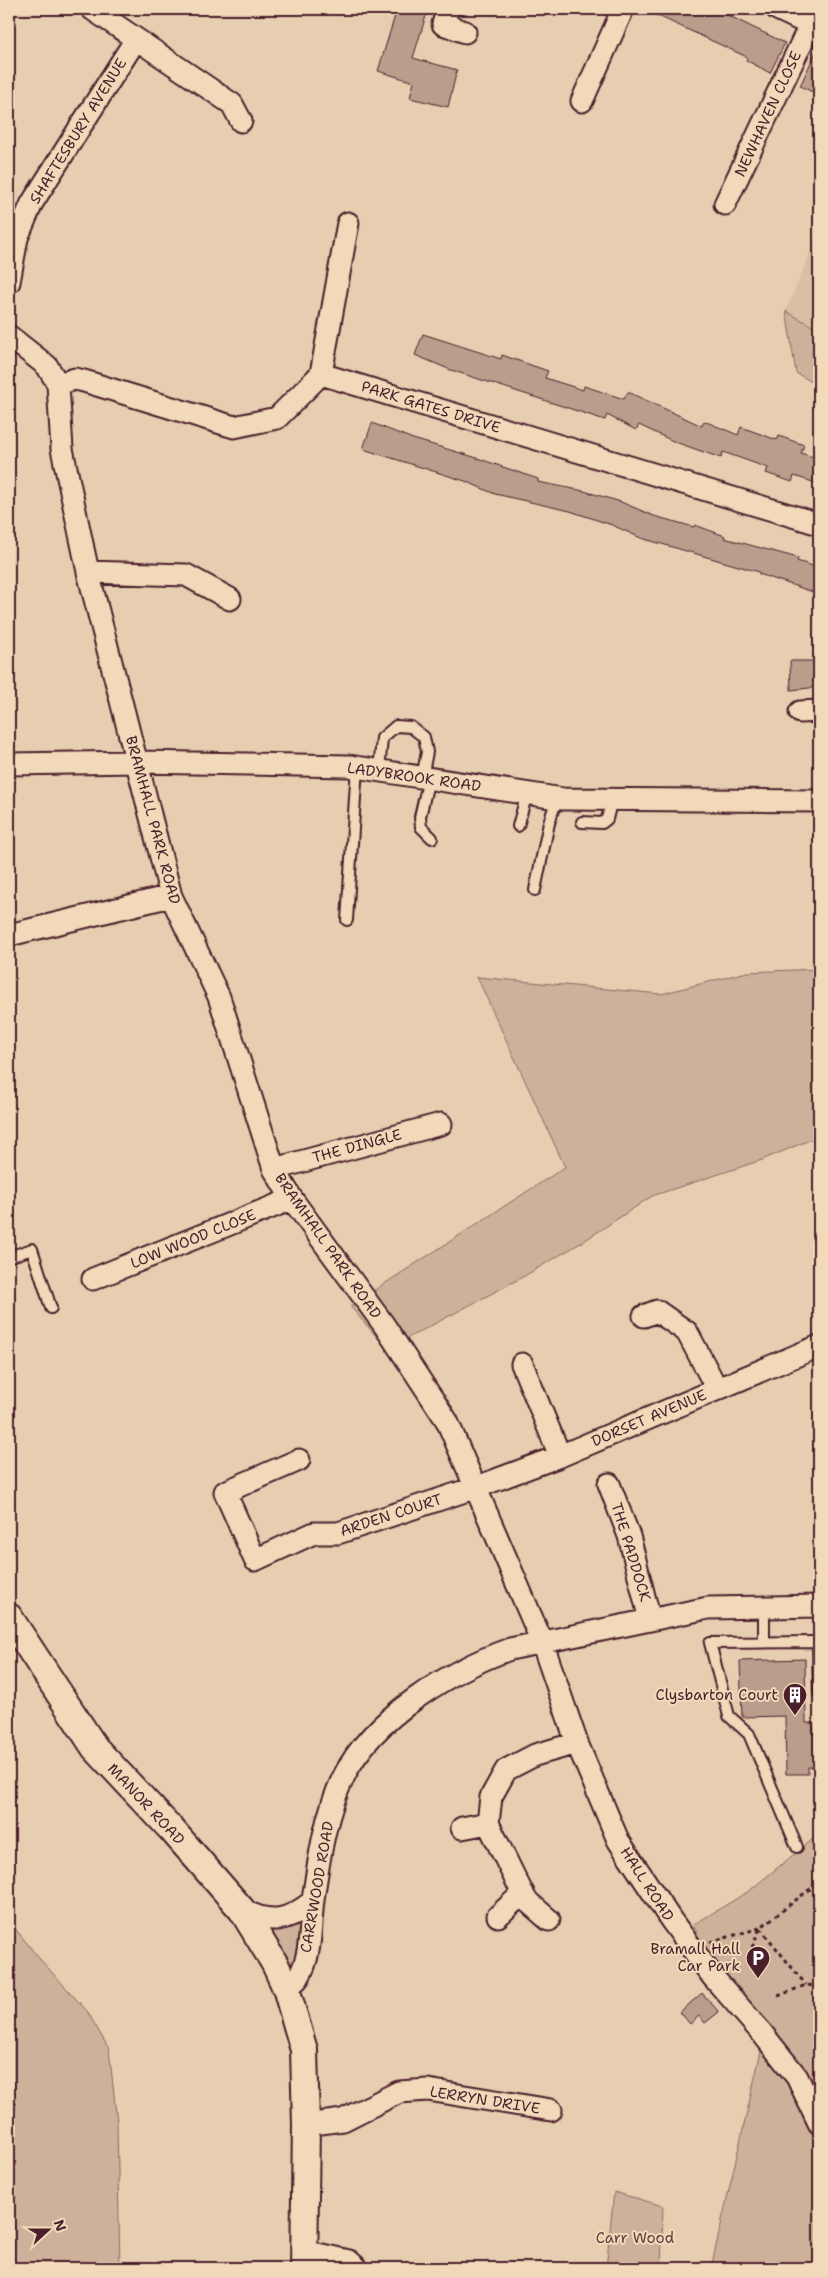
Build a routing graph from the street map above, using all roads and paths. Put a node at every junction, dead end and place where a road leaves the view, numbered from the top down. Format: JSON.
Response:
{"nodes":[{"id":1,"x":92,"y":9,"type":"edge"},
{"id":2,"x":448,"y":9,"type":"edge"},
{"id":3,"x":623,"y":9,"type":"edge"},
{"id":4,"x":777,"y":9,"type":"edge"},
{"id":5,"x":815,"y":27,"type":"edge"},
{"id":6,"x":465,"y":32,"type":"dead end"},
{"id":7,"x":136,"y":40,"type":"junction"},
{"id":8,"x":582,"y":100,"type":"dead end"},
{"id":9,"x":241,"y":121,"type":"dead end"},
{"id":10,"x":725,"y":204,"type":"dead end"},
{"id":11,"x":348,"y":223,"type":"dead end"},
{"id":12,"x":9,"y":282,"type":"edge"},
{"id":13,"x":9,"y":336,"type":"edge"},
{"id":14,"x":321,"y":374,"type":"junction"},
{"id":15,"x":58,"y":384,"type":"junction"},
{"id":16,"x":819,"y":524,"type":"edge"},
{"id":17,"x":88,"y":572,"type":"junction"},
{"id":18,"x":230,"y":600,"type":"dead end"},
{"id":19,"x":138,"y":762,"type":"junction"},
{"id":20,"x":9,"y":764,"type":"edge"},
{"id":21,"x":357,"y":767,"type":"junction"},
{"id":22,"x":380,"y":770,"type":"junction"},
{"id":23,"x":425,"y":778,"type":"junction"},
{"id":24,"x":527,"y":793,"type":"junction"},
{"id":25,"x":557,"y":798,"type":"junction"},
{"id":26,"x":612,"y":799,"type":"junction"},
{"id":27,"x":819,"y":801,"type":"edge"},
{"id":28,"x":582,"y":822,"type":"dead end"},
{"id":29,"x":518,"y":826,"type":"dead end"},
{"id":30,"x":432,"y":838,"type":"dead end"},
{"id":31,"x":535,"y":890,"type":"dead end"},
{"id":32,"x":171,"y":896,"type":"junction"},
{"id":33,"x":347,"y":920,"type":"dead end"},
{"id":34,"x":9,"y":935,"type":"edge"},
{"id":35,"x":441,"y":1124,"type":"dead end"},
{"id":36,"x":274,"y":1169,"type":"junction"},
{"id":37,"x":292,"y":1199,"type":"junction"},
{"id":38,"x":9,"y":1257,"type":"edge"},
{"id":39,"x":94,"y":1280,"type":"dead end"},
{"id":40,"x":51,"y":1308,"type":"dead end"},
{"id":41,"x":644,"y":1316,"type":"dead end"},
{"id":42,"x":819,"y":1346,"type":"edge"},
{"id":43,"x":522,"y":1364,"type":"dead end"},
{"id":44,"x":717,"y":1389,"type":"junction"},
{"id":45,"x":560,"y":1456,"type":"junction"},
{"id":46,"x":299,"y":1460,"type":"dead end"},
{"id":47,"x":609,"y":1484,"type":"dead end"},
{"id":48,"x":477,"y":1487,"type":"junction"},
{"id":49,"x":819,"y":1606,"type":"edge"},
{"id":50,"x":764,"y":1607,"type":"junction"},
{"id":51,"x":9,"y":1618,"type":"edge"},
{"id":52,"x":650,"y":1620,"type":"junction"},
{"id":53,"x":542,"y":1642,"type":"junction"},
{"id":54,"x":764,"y":1642,"type":"junction"},
{"id":55,"x":819,"y":1693,"type":"edge"},
{"id":56,"x":577,"y":1744,"type":"junction"},
{"id":57,"x":488,"y":1823,"type":"junction"},
{"id":58,"x":462,"y":1828,"type":"dead end"},
{"id":59,"x":797,"y":1847,"type":"dead end"},
{"id":60,"x":819,"y":1882,"type":"edge"},
{"id":61,"x":523,"y":1893,"type":"junction"},
{"id":62,"x":314,"y":1901,"type":"junction"},
{"id":63,"x":242,"y":1910,"type":"junction"},
{"id":64,"x":498,"y":1916,"type":"dead end"},
{"id":65,"x":549,"y":1920,"type":"dead end"},
{"id":66,"x":760,"y":1928,"type":"junction"},
{"id":67,"x":690,"y":1947,"type":"junction"},
{"id":68,"x":749,"y":1955,"type":"dead end"},
{"id":69,"x":806,"y":1985,"type":"junction"},
{"id":70,"x":819,"y":1986,"type":"edge"},
{"id":71,"x":286,"y":1988,"type":"junction"},
{"id":72,"x":778,"y":1996,"type":"dead end"},
{"id":73,"x":551,"y":2110,"type":"dead end"},
{"id":74,"x":819,"y":2123,"type":"edge"},
{"id":75,"x":306,"y":2124,"type":"junction"},
{"id":76,"x":304,"y":2260,"type":"edge"},
{"id":77,"x":357,"y":2268,"type":"edge"}],
"edges":[{"from":1,"to":7,"type":"street"},
{"from":2,"to":6,"type":"street"},
{"from":3,"to":8,"type":"street"},
{"from":4,"to":5,"type":"street"},
{"from":5,"to":10,"type":"street","name":"NEWHAVEN CLOSE"},
{"from":7,"to":9,"type":"street"},
{"from":7,"to":12,"type":"street","name":"SHAFTESBURY AVENUE"},
{"from":11,"to":14,"type":"street"},
{"from":13,"to":15,"type":"street"},
{"from":14,"to":15,"type":"street"},
{"from":14,"to":16,"type":"street","name":"PARK GATES DRIVE"},
{"from":15,"to":17,"type":"street","name":"BRAMHALL PARK ROAD"},
{"from":17,"to":18,"type":"street"},
{"from":17,"to":19,"type":"street","name":"BRAMHALL PARK ROAD"},
{"from":19,"to":20,"type":"street","name":"LADYBROOK ROAD"},
{"from":19,"to":21,"type":"street","name":"LADYBROOK ROAD"},
{"from":19,"to":32,"type":"street","name":"BRAMHALL PARK ROAD"},
{"from":21,"to":22,"type":"street","name":"LADYBROOK ROAD"},
{"from":21,"to":33,"type":"lane"},
{"from":22,"to":23,"type":"street","name":"LADYBROOK ROAD"},
{"from":22,"to":23,"type":"lane"},
{"from":23,"to":24,"type":"street","name":"LADYBROOK ROAD"},
{"from":23,"to":30,"type":"lane"},
{"from":24,"to":25,"type":"street","name":"LADYBROOK ROAD"},
{"from":24,"to":29,"type":"lane"},
{"from":25,"to":26,"type":"street","name":"LADYBROOK ROAD"},
{"from":25,"to":31,"type":"lane"},
{"from":26,"to":27,"type":"street","name":"LADYBROOK ROAD"},
{"from":26,"to":28,"type":"lane"},
{"from":32,"to":34,"type":"street"},
{"from":32,"to":36,"type":"street","name":"BRAMHALL PARK ROAD"},
{"from":35,"to":36,"type":"street","name":"THE DINGLE"},
{"from":36,"to":37,"type":"street","name":"BRAMHALL PARK ROAD"},
{"from":37,"to":39,"type":"street","name":"LOW WOOD CLOSE"},
{"from":37,"to":48,"type":"street","name":"BRAMHALL PARK ROAD"},
{"from":38,"to":40,"type":"lane"},
{"from":41,"to":44,"type":"street"},
{"from":42,"to":44,"type":"street","name":"DORSET AVENUE"},
{"from":43,"to":45,"type":"street"},
{"from":44,"to":45,"type":"street","name":"DORSET AVENUE"},
{"from":45,"to":48,"type":"street","name":"DORSET AVENUE"},
{"from":46,"to":48,"type":"street","name":"ARDEN COURT"},
{"from":47,"to":52,"type":"street","name":"THE PADDOCK"},
{"from":48,"to":53,"type":"street","name":"BRAMHALL PARK ROAD"},
{"from":49,"to":50,"type":"street"},
{"from":50,"to":52,"type":"street"},
{"from":50,"to":54,"type":"lane"},
{"from":51,"to":63,"type":"street","name":"MANOR ROAD"},
{"from":52,"to":53,"type":"street"},
{"from":53,"to":56,"type":"street","name":"HALL ROAD"},
{"from":53,"to":62,"type":"street","name":"CARRWOOD ROAD"},
{"from":54,"to":55,"type":"lane"},
{"from":54,"to":59,"type":"lane"},
{"from":56,"to":57,"type":"street"},
{"from":56,"to":67,"type":"street","name":"HALL ROAD"},
{"from":57,"to":58,"type":"street"},
{"from":57,"to":61,"type":"street"},
{"from":60,"to":66,"type":"path"},
{"from":61,"to":64,"type":"street"},
{"from":61,"to":65,"type":"street"},
{"from":62,"to":63,"type":"street"},
{"from":62,"to":71,"type":"street","name":"CARRWOOD ROAD"},
{"from":63,"to":71,"type":"street","name":"MANOR ROAD"},
{"from":66,"to":67,"type":"path"},
{"from":66,"to":68,"type":"path"},
{"from":66,"to":69,"type":"path"},
{"from":67,"to":74,"type":"street","name":"HALL ROAD"},
{"from":69,"to":70,"type":"path"},
{"from":69,"to":72,"type":"path"},
{"from":71,"to":75,"type":"street"},
{"from":73,"to":75,"type":"street","name":"LERRYN DRIVE"},
{"from":75,"to":76,"type":"street"},
{"from":76,"to":77,"type":"street"}]}
